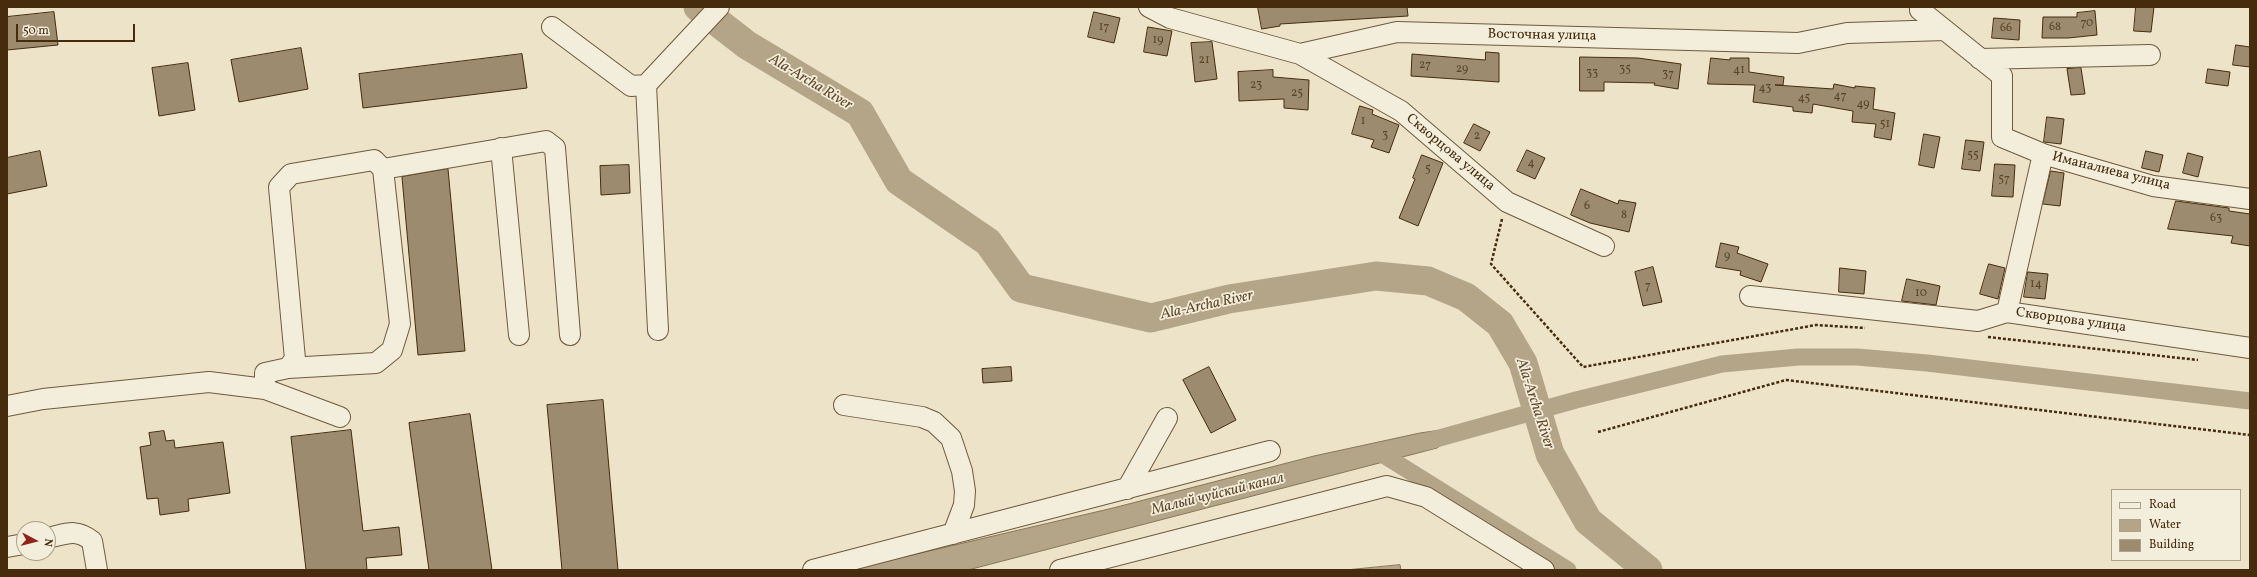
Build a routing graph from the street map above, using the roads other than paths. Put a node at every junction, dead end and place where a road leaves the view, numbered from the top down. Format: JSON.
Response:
{"nodes":[{"id":1,"x":719,"y":7,"type":"edge"},
{"id":2,"x":1149,"y":7,"type":"edge"},
{"id":3,"x":1920,"y":7,"type":"edge"},
{"id":4,"x":552,"y":27,"type":"dead end"},
{"id":5,"x":1945,"y":30,"type":"junction"},
{"id":6,"x":1300,"y":54,"type":"junction"},
{"id":7,"x":2150,"y":55,"type":"dead end"},
{"id":8,"x":1980,"y":59,"type":"junction"},
{"id":9,"x":646,"y":86,"type":"junction"},
{"id":10,"x":501,"y":148,"type":"junction"},
{"id":11,"x":2042,"y":154,"type":"junction"},
{"id":12,"x":383,"y":169,"type":"junction"},
{"id":13,"x":2250,"y":199,"type":"edge"},
{"id":14,"x":1604,"y":246,"type":"dead end"},
{"id":15,"x":1750,"y":296,"type":"dead end"},
{"id":16,"x":2007,"y":312,"type":"junction"},
{"id":17,"x":658,"y":330,"type":"dead end"},
{"id":18,"x":570,"y":334,"type":"dead end"},
{"id":19,"x":519,"y":335,"type":"dead end"},
{"id":20,"x":2250,"y":348,"type":"edge"},
{"id":21,"x":288,"y":368,"type":"junction"},
{"id":22,"x":265,"y":389,"type":"junction"},
{"id":23,"x":844,"y":405,"type":"dead end"},
{"id":24,"x":7,"y":406,"type":"edge"},
{"id":25,"x":340,"y":417,"type":"dead end"},
{"id":26,"x":1166,"y":418,"type":"dead end"},
{"id":27,"x":1270,"y":452,"type":"dead end"},
{"id":28,"x":1127,"y":489,"type":"junction"},
{"id":29,"x":953,"y":534,"type":"junction"},
{"id":30,"x":56,"y":536,"type":"edge"},
{"id":31,"x":98,"y":570,"type":"edge"},
{"id":32,"x":813,"y":570,"type":"edge"},
{"id":33,"x":1060,"y":570,"type":"edge"},
{"id":34,"x":1544,"y":570,"type":"edge"}],
"edges":[{"from":1,"to":9,"type":"street"},
{"from":2,"to":6,"type":"street","name":"Восточная улица"},
{"from":3,"to":5,"type":"street"},
{"from":4,"to":9,"type":"street"},
{"from":5,"to":6,"type":"street","name":"Восточная улица"},
{"from":5,"to":8,"type":"street"},
{"from":6,"to":14,"type":"street","name":"Скворцова улица"},
{"from":7,"to":8,"type":"street"},
{"from":8,"to":11,"type":"street","name":"Иманалиева улица"},
{"from":9,"to":17,"type":"street"},
{"from":10,"to":12,"type":"street"},
{"from":10,"to":18,"type":"street"},
{"from":10,"to":19,"type":"street"},
{"from":11,"to":13,"type":"street","name":"Иманалиева улица"},
{"from":11,"to":16,"type":"street"},
{"from":12,"to":21,"type":"street"},
{"from":12,"to":21,"type":"street"},
{"from":15,"to":16,"type":"street","name":"Скворцова улица"},
{"from":16,"to":20,"type":"street","name":"Скворцова улица"},
{"from":21,"to":22,"type":"street"},
{"from":22,"to":24,"type":"street"},
{"from":22,"to":25,"type":"street"},
{"from":23,"to":29,"type":"street"},
{"from":26,"to":28,"type":"street"},
{"from":27,"to":28,"type":"street"},
{"from":28,"to":29,"type":"street"},
{"from":29,"to":32,"type":"street"},
{"from":30,"to":31,"type":"street"},
{"from":33,"to":34,"type":"street"}]}
